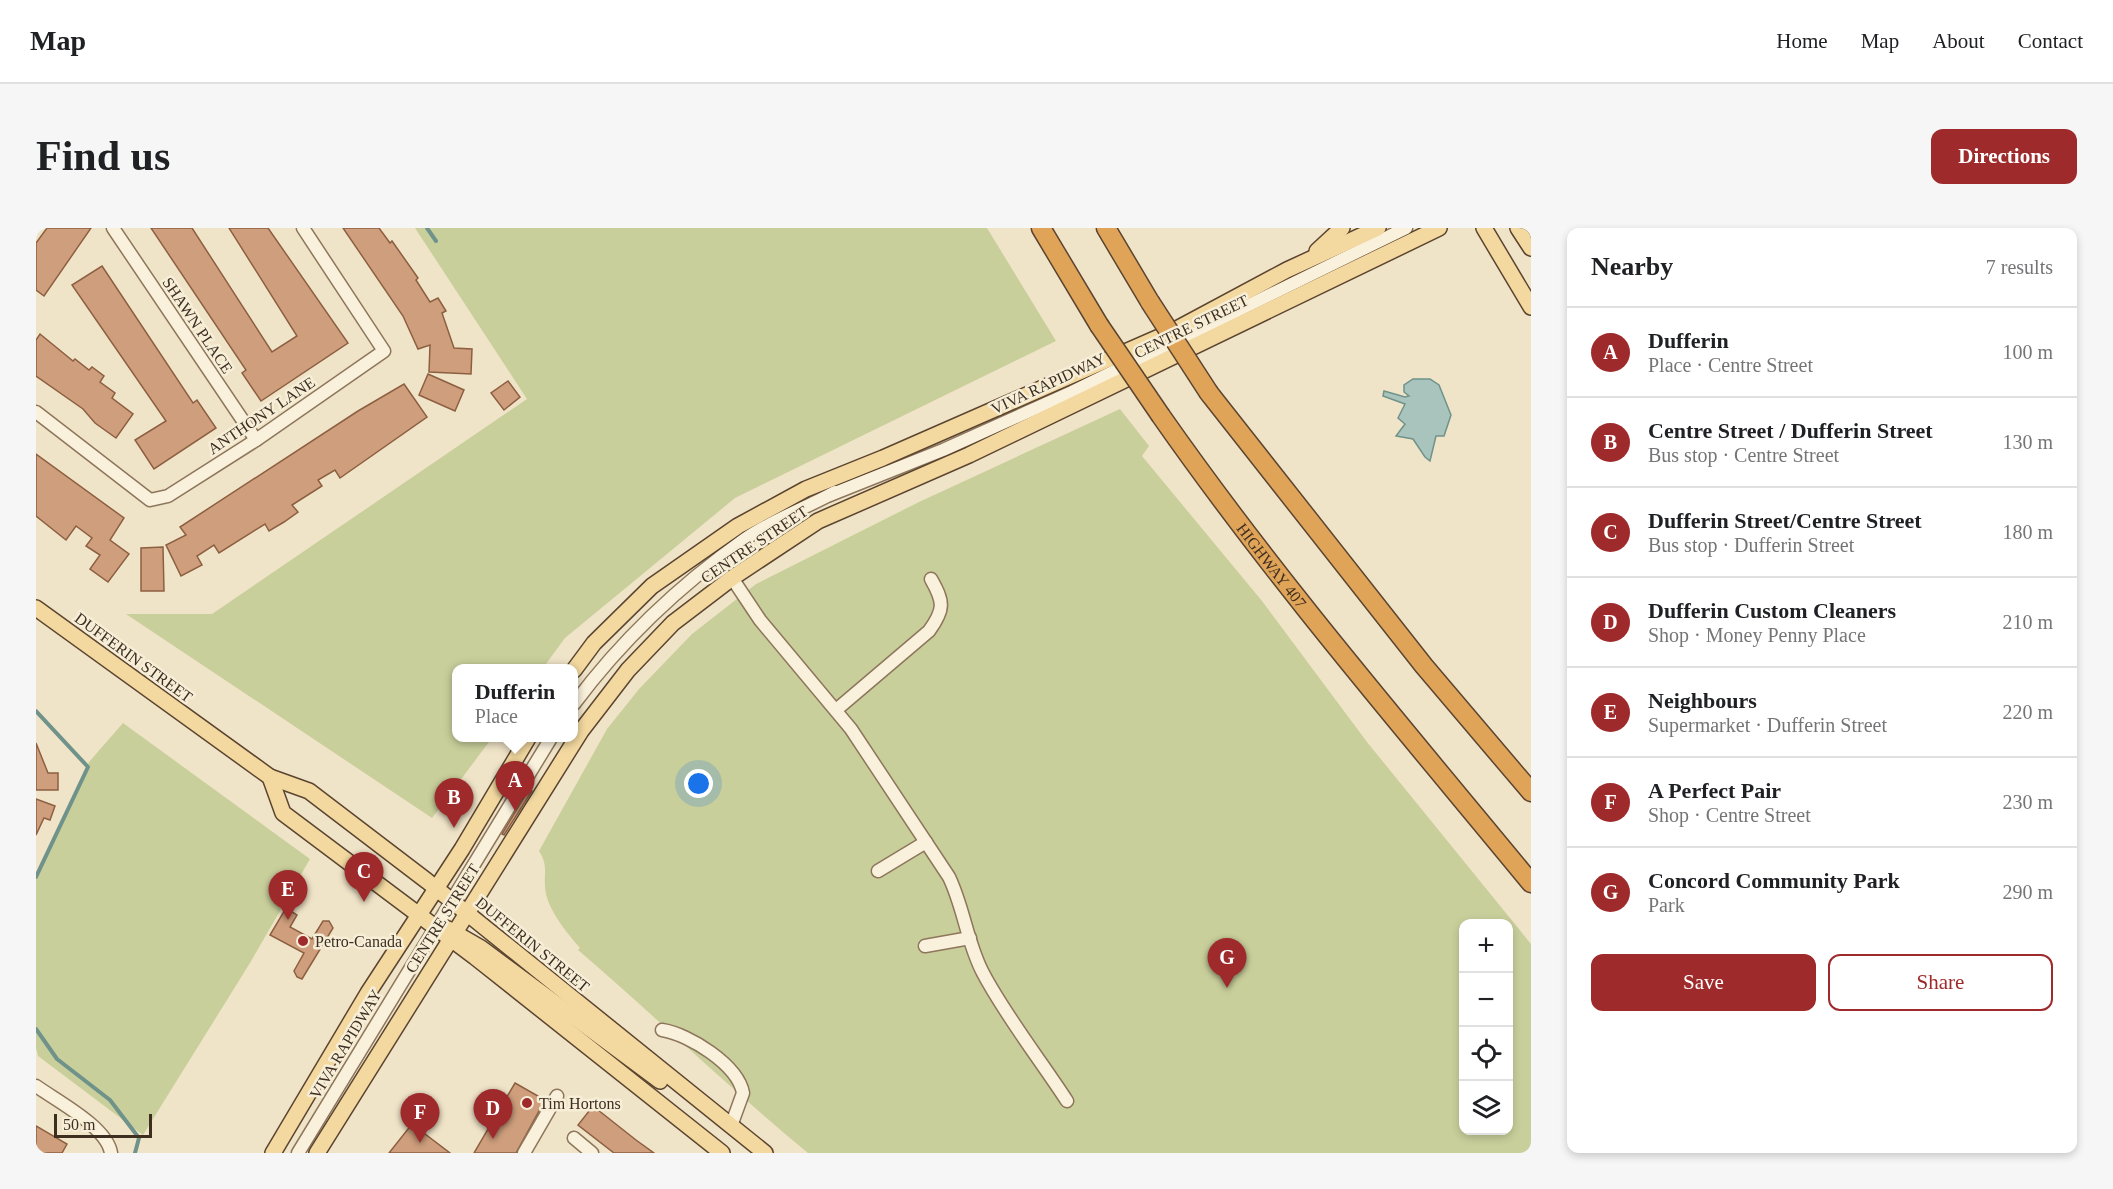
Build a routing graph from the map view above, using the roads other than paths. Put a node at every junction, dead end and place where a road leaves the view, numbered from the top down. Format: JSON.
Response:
{"nodes":[{"id":1,"x":113,"y":228,"type":"edge"},
{"id":2,"x":303,"y":228,"type":"edge"},
{"id":3,"x":1041,"y":228,"type":"edge"},
{"id":4,"x":1106,"y":228,"type":"edge"},
{"id":5,"x":1342,"y":228,"type":"edge"},
{"id":6,"x":1378,"y":228,"type":"edge"},
{"id":7,"x":1406,"y":228,"type":"edge"},
{"id":8,"x":1439,"y":228,"type":"edge"},
{"id":9,"x":1484,"y":228,"type":"edge"},
{"id":10,"x":1518,"y":228,"type":"edge"},
{"id":11,"x":1531,"y":248,"type":"edge"},
{"id":12,"x":1306,"y":261,"type":"junction"},
{"id":13,"x":1531,"y":307,"type":"edge"},
{"id":14,"x":36,"y":412,"type":"edge"},
{"id":15,"x":256,"y":440,"type":"junction"},
{"id":16,"x":921,"y":442,"type":"junction"},
{"id":17,"x":830,"y":495,"type":"junction"},
{"id":18,"x":732,"y":578,"type":"junction"},
{"id":19,"x":931,"y":579,"type":"dead end"},
{"id":20,"x":36,"y":608,"type":"edge"},
{"id":21,"x":578,"y":664,"type":"edge"},
{"id":22,"x":578,"y":698,"type":"edge"},
{"id":23,"x":836,"y":710,"type":"junction"},
{"id":24,"x":578,"y":734,"type":"edge"},
{"id":25,"x":526,"y":742,"type":"edge"},
{"id":26,"x":549,"y":742,"type":"edge"},
{"id":27,"x":573,"y":742,"type":"edge"},
{"id":28,"x":270,"y":777,"type":"junction"},
{"id":29,"x":1531,"y":792,"type":"edge"},
{"id":30,"x":926,"y":842,"type":"junction"},
{"id":31,"x":878,"y":871,"type":"dead end"},
{"id":32,"x":1531,"y":883,"type":"edge"},
{"id":33,"x":436,"y":889,"type":"junction"},
{"id":34,"x":452,"y":901,"type":"junction"},
{"id":35,"x":467,"y":913,"type":"junction"},
{"id":36,"x":419,"y":915,"type":"junction"},
{"id":37,"x":436,"y":928,"type":"junction"},
{"id":38,"x":453,"y":935,"type":"junction"},
{"id":39,"x":970,"y":938,"type":"junction"},
{"id":40,"x":924,"y":946,"type":"dead end"},
{"id":41,"x":396,"y":950,"type":"junction"},
{"id":42,"x":662,"y":1030,"type":"dead end"},
{"id":43,"x":36,"y":1086,"type":"edge"},
{"id":44,"x":557,"y":1096,"type":"dead end"},
{"id":45,"x":1067,"y":1101,"type":"dead end"},
{"id":46,"x":727,"y":1122,"type":"junction"},
{"id":47,"x":574,"y":1137,"type":"dead end"},
{"id":48,"x":111,"y":1153,"type":"edge"},
{"id":49,"x":273,"y":1153,"type":"edge"},
{"id":50,"x":298,"y":1153,"type":"edge"},
{"id":51,"x":316,"y":1153,"type":"edge"},
{"id":52,"x":524,"y":1153,"type":"edge"},
{"id":53,"x":592,"y":1153,"type":"edge"},
{"id":54,"x":722,"y":1153,"type":"edge"},
{"id":55,"x":765,"y":1153,"type":"edge"}],
"edges":[{"from":1,"to":15,"type":"street","name":"SHAWN PLACE"},
{"from":2,"to":15,"type":"street","name":"ANTHONY LANE"},
{"from":3,"to":32,"type":"highway","name":"HIGHWAY 407","bridge":true},
{"from":4,"to":29,"type":"highway","bridge":true},
{"from":5,"to":12,"type":"main road"},
{"from":6,"to":12,"type":"main road","name":"CENTRE STREET"},
{"from":7,"to":17,"type":"street","name":"VIVA RAPIDWAY"},
{"from":8,"to":18,"type":"main road","name":"CENTRE STREET"},
{"from":9,"to":13,"type":"main road"},
{"from":10,"to":11,"type":"main road"},
{"from":12,"to":16,"type":"main road","name":"CENTRE STREET"},
{"from":14,"to":15,"type":"street","name":"ANTHONY LANE"},
{"from":16,"to":17,"type":"street","name":"VIVA RAPIDWAY"},
{"from":16,"to":21,"type":"main road","name":"CENTRE STREET"},
{"from":17,"to":22,"type":"street","name":"VIVA RAPIDWAY"},
{"from":18,"to":23,"type":"street"},
{"from":18,"to":24,"type":"main road","name":"CENTRE STREET"},
{"from":19,"to":23,"type":"street"},
{"from":20,"to":28,"type":"main road","name":"DUFFERIN STREET"},
{"from":23,"to":30,"type":"street"},
{"from":25,"to":33,"type":"main road","name":"CENTRE STREET"},
{"from":26,"to":34,"type":"street","name":"VIVA RAPIDWAY"},
{"from":27,"to":35,"type":"main road","name":"CENTRE STREET"},
{"from":28,"to":33,"type":"main road","name":"DUFFERIN STREET"},
{"from":28,"to":36,"type":"main road"},
{"from":30,"to":31,"type":"street"},
{"from":30,"to":39,"type":"street"},
{"from":33,"to":34,"type":"main road","name":"DUFFERIN STREET"},
{"from":33,"to":36,"type":"main road","name":"CENTRE STREET"},
{"from":34,"to":35,"type":"main road","name":"DUFFERIN STREET"},
{"from":34,"to":37,"type":"street","name":"VIVA RAPIDWAY"},
{"from":35,"to":38,"type":"main road","name":"CENTRE STREET"},
{"from":35,"to":46,"type":"main road","name":"DUFFERIN STREET"},
{"from":36,"to":37,"type":"main road"},
{"from":36,"to":41,"type":"main road","name":"CENTRE STREET"},
{"from":37,"to":38,"type":"main road"},
{"from":37,"to":41,"type":"main road"},
{"from":37,"to":50,"type":"street","name":"VIVA RAPIDWAY"},
{"from":38,"to":46,"type":"main road"},
{"from":38,"to":51,"type":"main road","name":"CENTRE STREET"},
{"from":38,"to":54,"type":"main road"},
{"from":39,"to":40,"type":"street"},
{"from":39,"to":45,"type":"street"},
{"from":41,"to":49,"type":"main road","name":"CENTRE STREET"},
{"from":42,"to":46,"type":"street"},
{"from":43,"to":48,"type":"street"},
{"from":44,"to":52,"type":"street"},
{"from":46,"to":55,"type":"main road","name":"DUFFERIN STREET"},
{"from":47,"to":53,"type":"street"}]}
